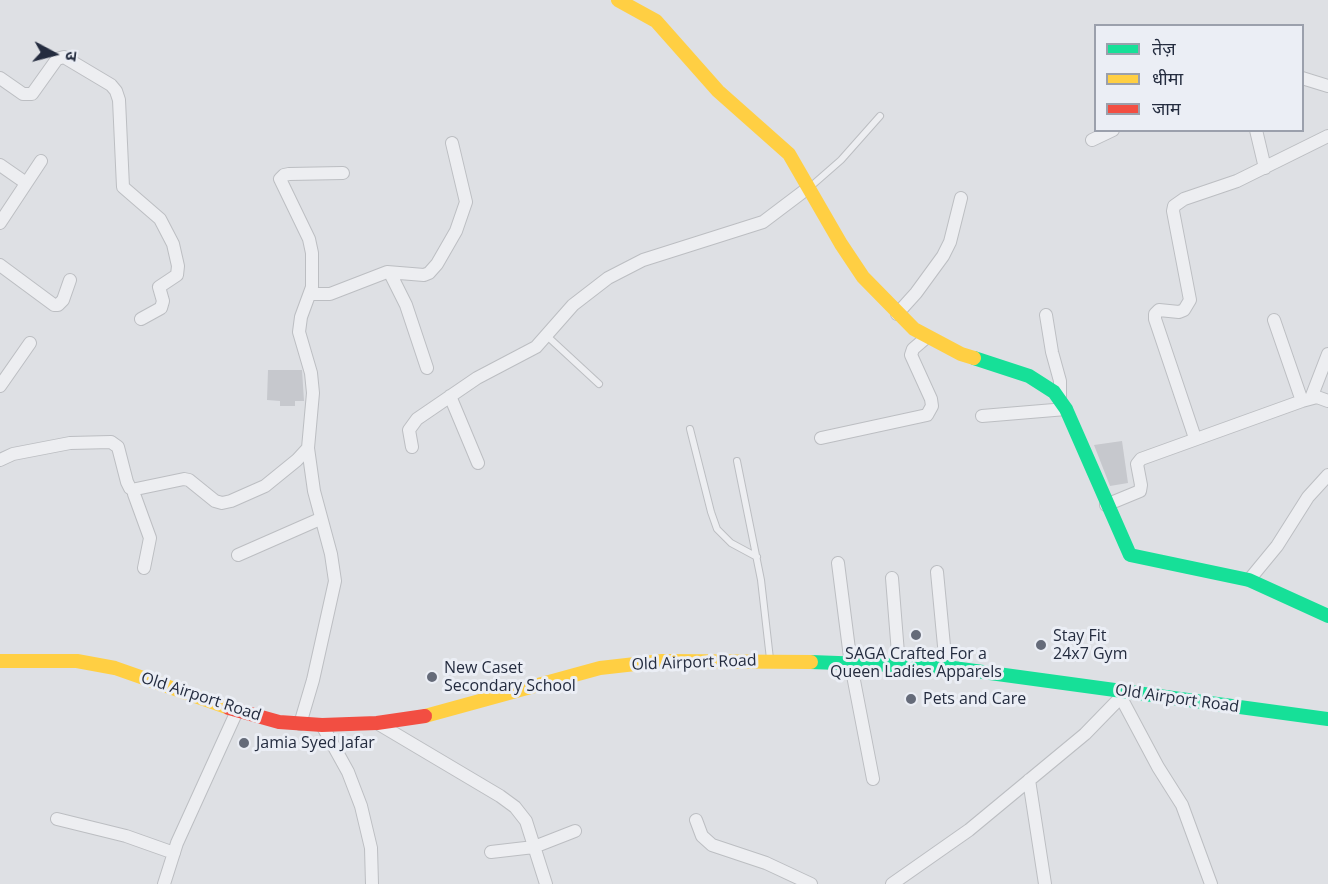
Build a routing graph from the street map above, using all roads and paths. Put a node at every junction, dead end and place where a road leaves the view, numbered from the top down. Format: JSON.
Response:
{"nodes":[{"id":1,"x":618,"y":0,"type":"edge"},
{"id":2,"x":0,"y":78,"type":"edge"},
{"id":3,"x":1304,"y":79,"type":"edge"},
{"id":4,"x":1328,"y":86,"type":"edge"},
{"id":5,"x":879,"y":116,"type":"dead end"},
{"id":6,"x":1109,"y":132,"type":"edge"},
{"id":7,"x":1256,"y":132,"type":"edge"},
{"id":8,"x":1328,"y":136,"type":"edge"},
{"id":9,"x":1092,"y":140,"type":"dead end"},
{"id":10,"x":452,"y":143,"type":"dead end"},
{"id":11,"x":41,"y":161,"type":"dead end"},
{"id":12,"x":0,"y":165,"type":"edge"},
{"id":13,"x":1265,"y":168,"type":"junction"},
{"id":14,"x":343,"y":173,"type":"dead end"},
{"id":15,"x":26,"y":183,"type":"junction"},
{"id":16,"x":808,"y":188,"type":"junction"},
{"id":17,"x":961,"y":198,"type":"dead end"},
{"id":18,"x":0,"y":223,"type":"edge"},
{"id":19,"x":0,"y":265,"type":"edge"},
{"id":20,"x":390,"y":273,"type":"junction"},
{"id":21,"x":70,"y":280,"type":"dead end"},
{"id":22,"x":310,"y":294,"type":"junction"},
{"id":23,"x":897,"y":314,"type":"junction"},
{"id":24,"x":1046,"y":315,"type":"dead end"},
{"id":25,"x":141,"y":319,"type":"dead end"},
{"id":26,"x":1274,"y":320,"type":"dead end"},
{"id":27,"x":547,"y":336,"type":"junction"},
{"id":28,"x":927,"y":338,"type":"junction"},
{"id":29,"x":30,"y":343,"type":"dead end"},
{"id":30,"x":1328,"y":354,"type":"edge"},
{"id":31,"x":427,"y":368,"type":"dead end"},
{"id":32,"x":599,"y":384,"type":"dead end"},
{"id":33,"x":0,"y":386,"type":"edge"},
{"id":34,"x":450,"y":396,"type":"junction"},
{"id":35,"x":1307,"y":400,"type":"junction"},
{"id":36,"x":1328,"y":401,"type":"edge"},
{"id":37,"x":1063,"y":404,"type":"junction"},
{"id":38,"x":982,"y":416,"type":"dead end"},
{"id":39,"x":690,"y":429,"type":"dead end"},
{"id":40,"x":821,"y":438,"type":"dead end"},
{"id":41,"x":1195,"y":438,"type":"junction"},
{"id":42,"x":412,"y":447,"type":"dead end"},
{"id":43,"x":308,"y":448,"type":"junction"},
{"id":44,"x":0,"y":460,"type":"edge"},
{"id":45,"x":737,"y":461,"type":"dead end"},
{"id":46,"x":478,"y":463,"type":"dead end"},
{"id":47,"x":1328,"y":475,"type":"edge"},
{"id":48,"x":134,"y":491,"type":"junction"},
{"id":49,"x":1106,"y":505,"type":"junction"},
{"id":50,"x":320,"y":519,"type":"junction"},
{"id":51,"x":238,"y":555,"type":"dead end"},
{"id":52,"x":757,"y":557,"type":"junction"},
{"id":53,"x":838,"y":563,"type":"dead end"},
{"id":54,"x":144,"y":568,"type":"dead end"},
{"id":55,"x":937,"y":572,"type":"dead end"},
{"id":56,"x":892,"y":578,"type":"dead end"},
{"id":57,"x":1249,"y":580,"type":"junction"},
{"id":58,"x":1328,"y":616,"type":"edge"},
{"id":59,"x":770,"y":660,"type":"junction"},
{"id":60,"x":0,"y":661,"type":"edge"},
{"id":61,"x":852,"y":665,"type":"junction"},
{"id":62,"x":899,"y":666,"type":"junction"},
{"id":63,"x":946,"y":667,"type":"junction"},
{"id":64,"x":1118,"y":694,"type":"junction"},
{"id":65,"x":237,"y":711,"type":"junction"},
{"id":66,"x":1328,"y":720,"type":"edge"},
{"id":67,"x":377,"y":723,"type":"junction"},
{"id":68,"x":300,"y":724,"type":"junction"},
{"id":69,"x":322,"y":725,"type":"junction"},
{"id":70,"x":873,"y":779,"type":"dead end"},
{"id":71,"x":1029,"y":780,"type":"junction"},
{"id":72,"x":57,"y":819,"type":"dead end"},
{"id":73,"x":696,"y":820,"type":"dead end"},
{"id":74,"x":575,"y":831,"type":"dead end"},
{"id":75,"x":534,"y":847,"type":"junction"},
{"id":76,"x":491,"y":852,"type":"dead end"},
{"id":77,"x":174,"y":853,"type":"junction"},
{"id":78,"x":164,"y":884,"type":"edge"},
{"id":79,"x":372,"y":884,"type":"edge"},
{"id":80,"x":546,"y":884,"type":"edge"},
{"id":81,"x":811,"y":884,"type":"edge"},
{"id":82,"x":892,"y":884,"type":"edge"},
{"id":83,"x":1045,"y":884,"type":"edge"},
{"id":84,"x":1212,"y":884,"type":"edge"}],
"edges":[{"from":1,"to":16,"type":"main road"},
{"from":2,"to":25,"type":"street"},
{"from":3,"to":4,"type":"street"},
{"from":5,"to":16,"type":"lane"},
{"from":6,"to":9,"type":"street"},
{"from":7,"to":13,"type":"street"},
{"from":8,"to":13,"type":"street"},
{"from":10,"to":20,"type":"street"},
{"from":11,"to":15,"type":"street"},
{"from":12,"to":15,"type":"street"},
{"from":13,"to":41,"type":"street"},
{"from":14,"to":22,"type":"street"},
{"from":15,"to":18,"type":"street"},
{"from":16,"to":23,"type":"main road"},
{"from":16,"to":27,"type":"street"},
{"from":17,"to":23,"type":"street"},
{"from":19,"to":21,"type":"street"},
{"from":20,"to":22,"type":"street"},
{"from":20,"to":31,"type":"street"},
{"from":22,"to":43,"type":"street"},
{"from":23,"to":28,"type":"main road"},
{"from":24,"to":37,"type":"street"},
{"from":26,"to":35,"type":"street"},
{"from":27,"to":32,"type":"lane"},
{"from":27,"to":34,"type":"street"},
{"from":28,"to":37,"type":"main road"},
{"from":28,"to":40,"type":"street"},
{"from":29,"to":33,"type":"street"},
{"from":30,"to":35,"type":"street"},
{"from":34,"to":42,"type":"street"},
{"from":34,"to":46,"type":"street"},
{"from":35,"to":36,"type":"street"},
{"from":35,"to":41,"type":"street"},
{"from":37,"to":38,"type":"street"},
{"from":37,"to":49,"type":"main road"},
{"from":39,"to":52,"type":"lane"},
{"from":41,"to":49,"type":"street"},
{"from":43,"to":48,"type":"street"},
{"from":43,"to":50,"type":"street"},
{"from":44,"to":48,"type":"street"},
{"from":45,"to":52,"type":"lane"},
{"from":47,"to":57,"type":"street"},
{"from":48,"to":54,"type":"street"},
{"from":49,"to":57,"type":"main road"},
{"from":50,"to":51,"type":"street"},
{"from":50,"to":68,"type":"street"},
{"from":52,"to":59,"type":"lane"},
{"from":53,"to":61,"type":"street"},
{"from":55,"to":63,"type":"street"},
{"from":56,"to":62,"type":"street"},
{"from":57,"to":58,"type":"main road"},
{"from":59,"to":61,"type":"main road","name":"Old Airport Road"},
{"from":59,"to":67,"type":"main road","name":"Old Airport Road"},
{"from":60,"to":65,"type":"main road","name":"Old Airport Road"},
{"from":61,"to":62,"type":"main road","name":"Old Airport Road"},
{"from":61,"to":70,"type":"street"},
{"from":62,"to":63,"type":"main road","name":"Old Airport Road"},
{"from":63,"to":64,"type":"main road","name":"Old Airport Road"},
{"from":64,"to":66,"type":"main road","name":"Old Airport Road"},
{"from":64,"to":71,"type":"street"},
{"from":64,"to":84,"type":"street"},
{"from":65,"to":68,"type":"main road","name":"Old Airport Road"},
{"from":65,"to":77,"type":"street"},
{"from":67,"to":69,"type":"main road","name":"Old Airport Road"},
{"from":67,"to":75,"type":"street"},
{"from":68,"to":69,"type":"main road","name":"Old Airport Road"},
{"from":69,"to":79,"type":"street"},
{"from":71,"to":82,"type":"street"},
{"from":71,"to":83,"type":"street"},
{"from":72,"to":77,"type":"street"},
{"from":73,"to":81,"type":"street"},
{"from":74,"to":75,"type":"street"},
{"from":75,"to":76,"type":"street"},
{"from":75,"to":80,"type":"street"},
{"from":77,"to":78,"type":"street"}]}
